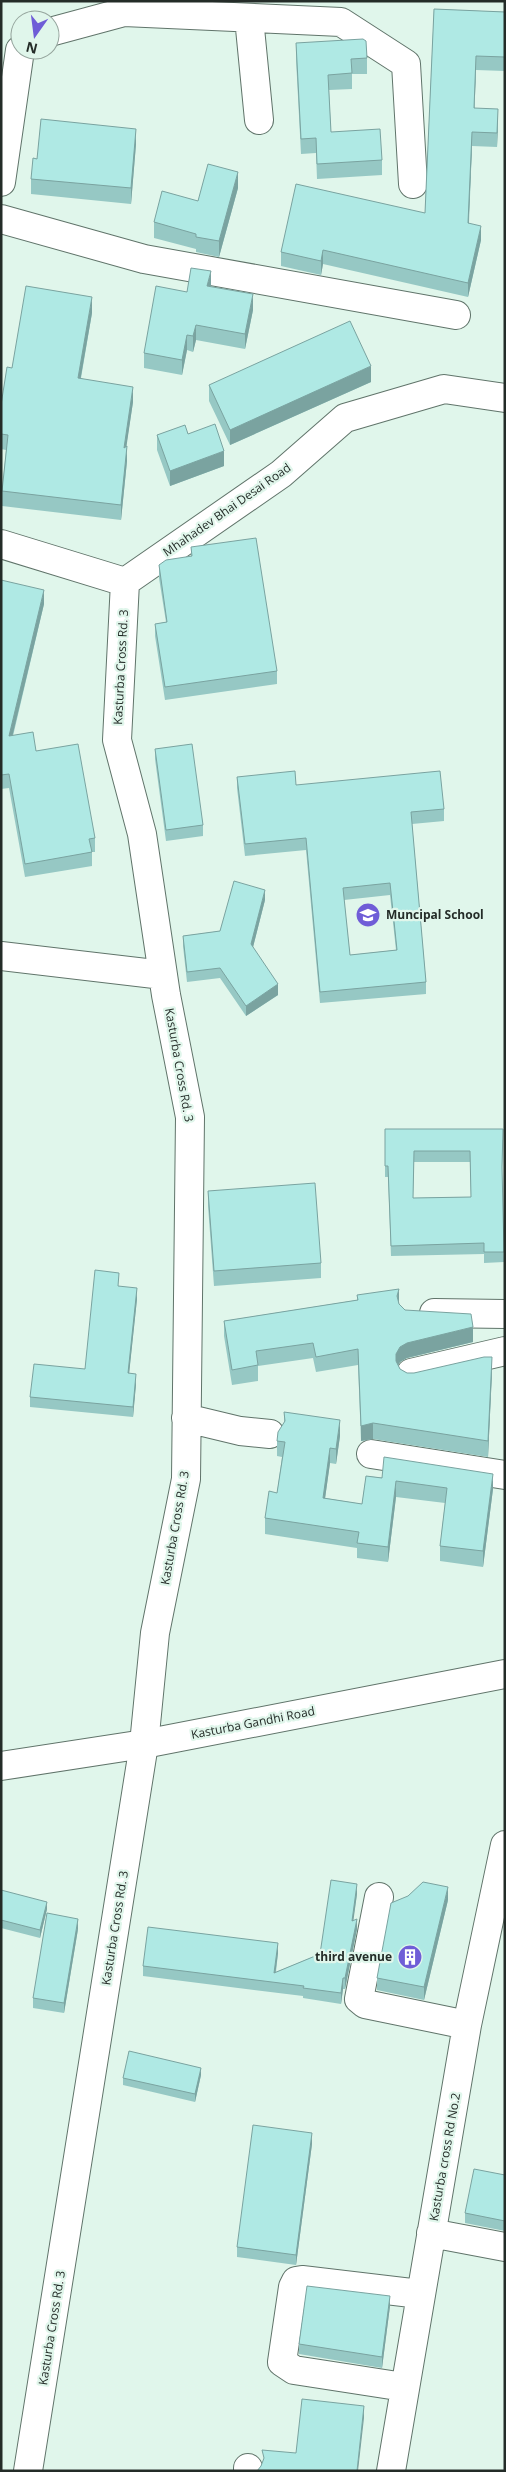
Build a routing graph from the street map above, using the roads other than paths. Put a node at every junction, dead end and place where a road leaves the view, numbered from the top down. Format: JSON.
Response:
{"nodes":[{"id":1,"x":126,"y":7,"type":"edge"},
{"id":2,"x":249,"y":18,"type":"junction"},
{"id":3,"x":60,"y":29,"type":"edge"},
{"id":4,"x":19,"y":60,"type":"edge"},
{"id":5,"x":259,"y":120,"type":"dead end"},
{"id":6,"x":1,"y":182,"type":"edge"},
{"id":7,"x":413,"y":184,"type":"dead end"},
{"id":8,"x":1,"y":219,"type":"edge"},
{"id":9,"x":456,"y":315,"type":"dead end"},
{"id":10,"x":505,"y":398,"type":"edge"},
{"id":11,"x":1,"y":544,"type":"edge"},
{"id":12,"x":125,"y":582,"type":"junction"},
{"id":13,"x":1,"y":956,"type":"edge"},
{"id":14,"x":163,"y":975,"type":"junction"},
{"id":15,"x":413,"y":1312,"type":"edge"},
{"id":16,"x":505,"y":1314,"type":"edge"},
{"id":17,"x":505,"y":1351,"type":"edge"},
{"id":18,"x":411,"y":1373,"type":"edge"},
{"id":19,"x":186,"y":1418,"type":"junction"},
{"id":20,"x":270,"y":1434,"type":"dead end"},
{"id":21,"x":371,"y":1454,"type":"dead end"},
{"id":22,"x":505,"y":1475,"type":"edge"},
{"id":23,"x":505,"y":1674,"type":"edge"},
{"id":24,"x":144,"y":1744,"type":"junction"},
{"id":25,"x":1,"y":1766,"type":"edge"},
{"id":26,"x":505,"y":1845,"type":"edge"},
{"id":27,"x":379,"y":1897,"type":"dead end"},
{"id":28,"x":467,"y":2025,"type":"junction"},
{"id":29,"x":431,"y":2233,"type":"junction"},
{"id":30,"x":505,"y":2247,"type":"edge"},
{"id":31,"x":420,"y":2294,"type":"junction"},
{"id":32,"x":404,"y":2387,"type":"junction"},
{"id":33,"x":28,"y":2471,"type":"edge"},
{"id":34,"x":391,"y":2471,"type":"edge"}],
"edges":[{"from":1,"to":2,"type":"street"},
{"from":1,"to":3,"type":"street"},
{"from":2,"to":5,"type":"street"},
{"from":2,"to":7,"type":"street"},
{"from":4,"to":6,"type":"street"},
{"from":8,"to":9,"type":"street"},
{"from":10,"to":12,"type":"street","name":"Mhahadev Bhai Desai Road"},
{"from":11,"to":12,"type":"street"},
{"from":12,"to":14,"type":"street","name":"Kasturba Cross Rd. 3"},
{"from":13,"to":14,"type":"street"},
{"from":14,"to":19,"type":"street","name":"Kasturba Cross Rd. 3"},
{"from":15,"to":16,"type":"street"},
{"from":17,"to":18,"type":"street"},
{"from":19,"to":20,"type":"street"},
{"from":19,"to":24,"type":"street","name":"Kasturba Cross Rd. 3"},
{"from":21,"to":22,"type":"street"},
{"from":23,"to":24,"type":"street","name":"Kasturba Gandhi Road"},
{"from":24,"to":25,"type":"street","name":"Kasturba Gandhi Road"},
{"from":24,"to":33,"type":"street","name":"Kasturba Cross Rd. 3"},
{"from":26,"to":28,"type":"street","name":"Kasturba cross Rd No.2"},
{"from":27,"to":28,"type":"street"},
{"from":28,"to":29,"type":"street","name":"Kasturba cross Rd No.2"},
{"from":29,"to":30,"type":"street"},
{"from":29,"to":31,"type":"street","name":"Kasturba cross Rd No.2"},
{"from":31,"to":32,"type":"street","name":"Kasturba cross Rd No.2"},
{"from":31,"to":32,"type":"street"},
{"from":32,"to":34,"type":"street","name":"Kasturba cross Rd No.2"}]}
